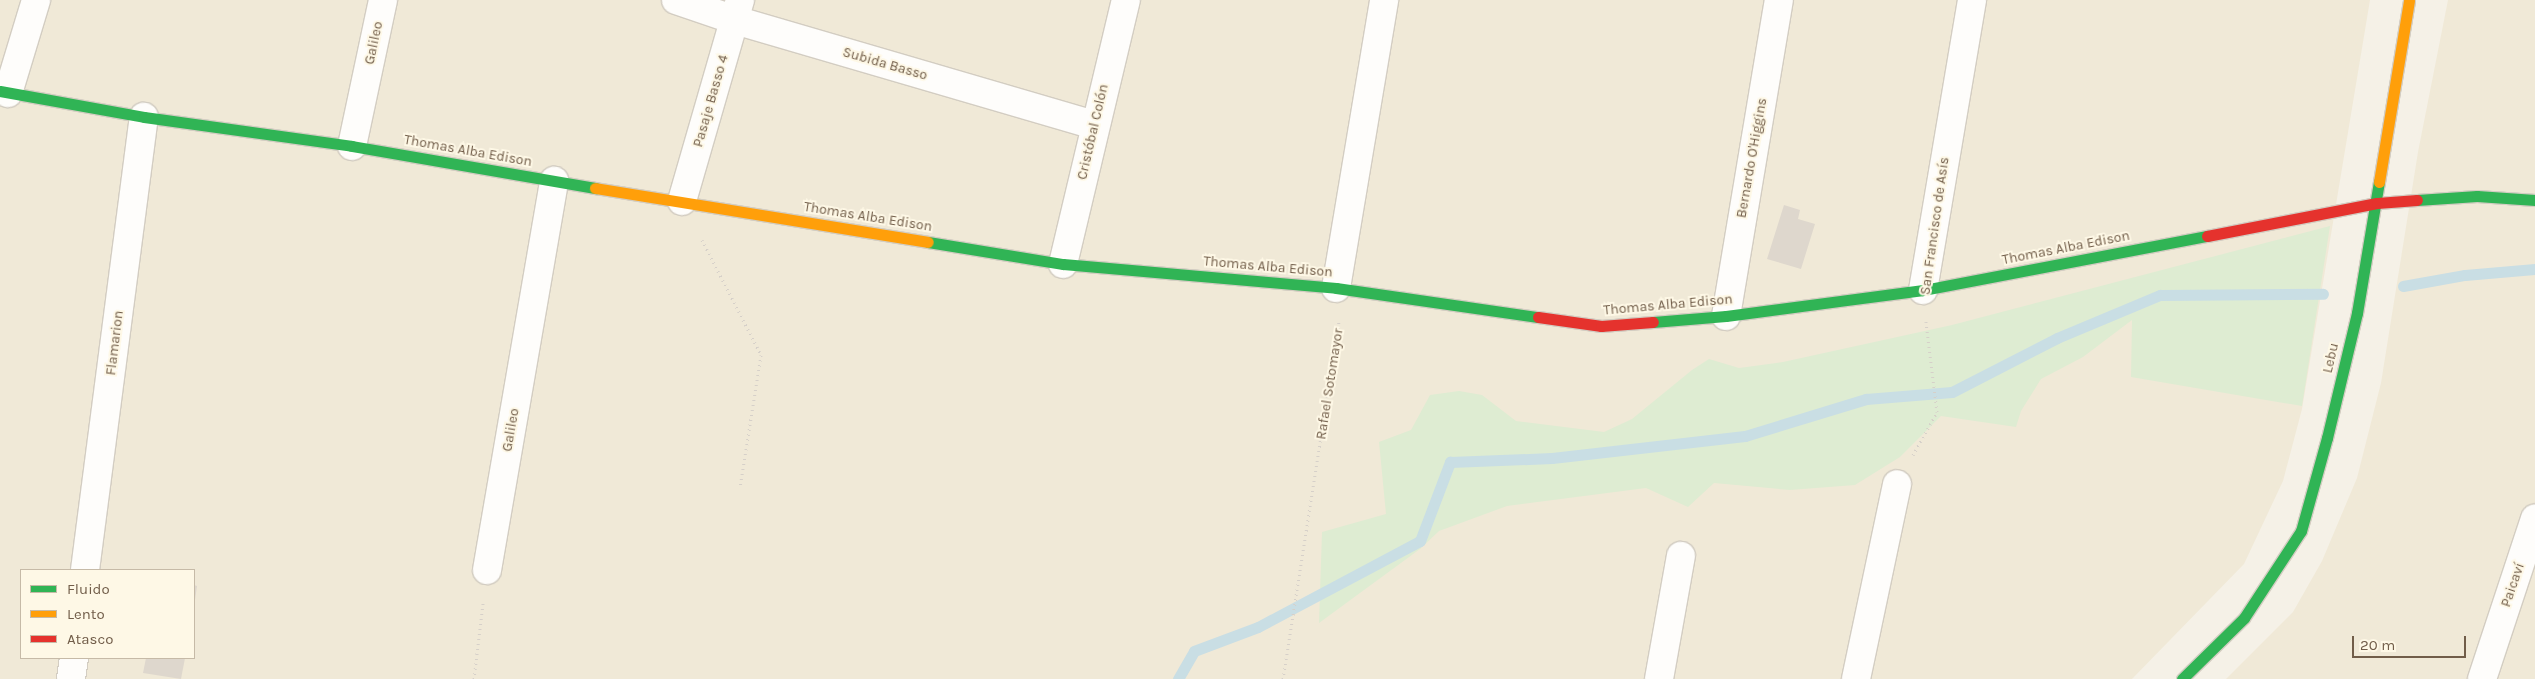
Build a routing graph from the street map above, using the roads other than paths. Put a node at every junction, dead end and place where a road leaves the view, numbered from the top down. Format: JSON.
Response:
{"nodes":[{"id":1,"x":36,"y":0,"type":"edge"},
{"id":2,"x":383,"y":0,"type":"edge"},
{"id":3,"x":676,"y":0,"type":"edge"},
{"id":4,"x":1126,"y":0,"type":"edge"},
{"id":5,"x":1384,"y":0,"type":"edge"},
{"id":6,"x":1779,"y":0,"type":"edge"},
{"id":7,"x":1972,"y":0,"type":"edge"},
{"id":8,"x":2409,"y":0,"type":"edge"},
{"id":9,"x":738,"y":10,"type":"edge"},
{"id":10,"x":4,"y":92,"type":"edge"},
{"id":11,"x":144,"y":117,"type":"junction"},
{"id":12,"x":1094,"y":125,"type":"junction"},
{"id":13,"x":352,"y":146,"type":"junction"},
{"id":14,"x":554,"y":181,"type":"junction"},
{"id":15,"x":2535,"y":200,"type":"edge"},
{"id":16,"x":682,"y":201,"type":"junction"},
{"id":17,"x":2377,"y":203,"type":"junction"},
{"id":18,"x":1063,"y":264,"type":"junction"},
{"id":19,"x":1336,"y":288,"type":"junction"},
{"id":20,"x":1923,"y":290,"type":"junction"},
{"id":21,"x":1726,"y":316,"type":"junction"},
{"id":22,"x":1897,"y":484,"type":"road end"},
{"id":23,"x":2535,"y":519,"type":"edge"},
{"id":24,"x":1681,"y":556,"type":"dead end"},
{"id":25,"x":85,"y":569,"type":"edge"},
{"id":26,"x":487,"y":570,"type":"road end"},
{"id":27,"x":74,"y":659,"type":"edge"},
{"id":28,"x":71,"y":679,"type":"edge"},
{"id":29,"x":1659,"y":679,"type":"edge"},
{"id":30,"x":1856,"y":679,"type":"edge"},
{"id":31,"x":2182,"y":679,"type":"edge"},
{"id":32,"x":2482,"y":679,"type":"edge"}],
"edges":[{"from":1,"to":10,"type":"street"},
{"from":2,"to":13,"type":"street","name":"Galileo"},
{"from":3,"to":9,"type":"street","name":"Subida Basso"},
{"from":4,"to":12,"type":"street","name":"Cristóbal Colón"},
{"from":5,"to":19,"type":"street"},
{"from":6,"to":21,"type":"street","name":"Bernardo O'Higgins"},
{"from":7,"to":20,"type":"street","name":"San Francisco de Asís"},
{"from":8,"to":17,"type":"street","name":"Lebu"},
{"from":9,"to":12,"type":"street","name":"Subida Basso"},
{"from":9,"to":16,"type":"street","name":"Pasaje Basso 4"},
{"from":10,"to":11,"type":"street","name":"Thomas Alba Edison"},
{"from":11,"to":13,"type":"street","name":"Thomas Alba Edison"},
{"from":11,"to":25,"type":"street","name":"Flamarion"},
{"from":12,"to":18,"type":"street","name":"Cristóbal Colón"},
{"from":13,"to":14,"type":"street","name":"Thomas Alba Edison"},
{"from":14,"to":16,"type":"street","name":"Thomas Alba Edison"},
{"from":14,"to":26,"type":"street","name":"Galileo"},
{"from":15,"to":17,"type":"street","name":"Thomas Alba Edison"},
{"from":16,"to":18,"type":"street","name":"Thomas Alba Edison"},
{"from":17,"to":20,"type":"street","name":"Thomas Alba Edison"},
{"from":17,"to":31,"type":"street","name":"Lebu"},
{"from":18,"to":19,"type":"street","name":"Thomas Alba Edison"},
{"from":19,"to":21,"type":"street","name":"Thomas Alba Edison"},
{"from":20,"to":21,"type":"street","name":"Thomas Alba Edison"},
{"from":22,"to":30,"type":"street"},
{"from":23,"to":32,"type":"street","name":"Paicaví"},
{"from":24,"to":29,"type":"street"},
{"from":27,"to":28,"type":"street"}]}
